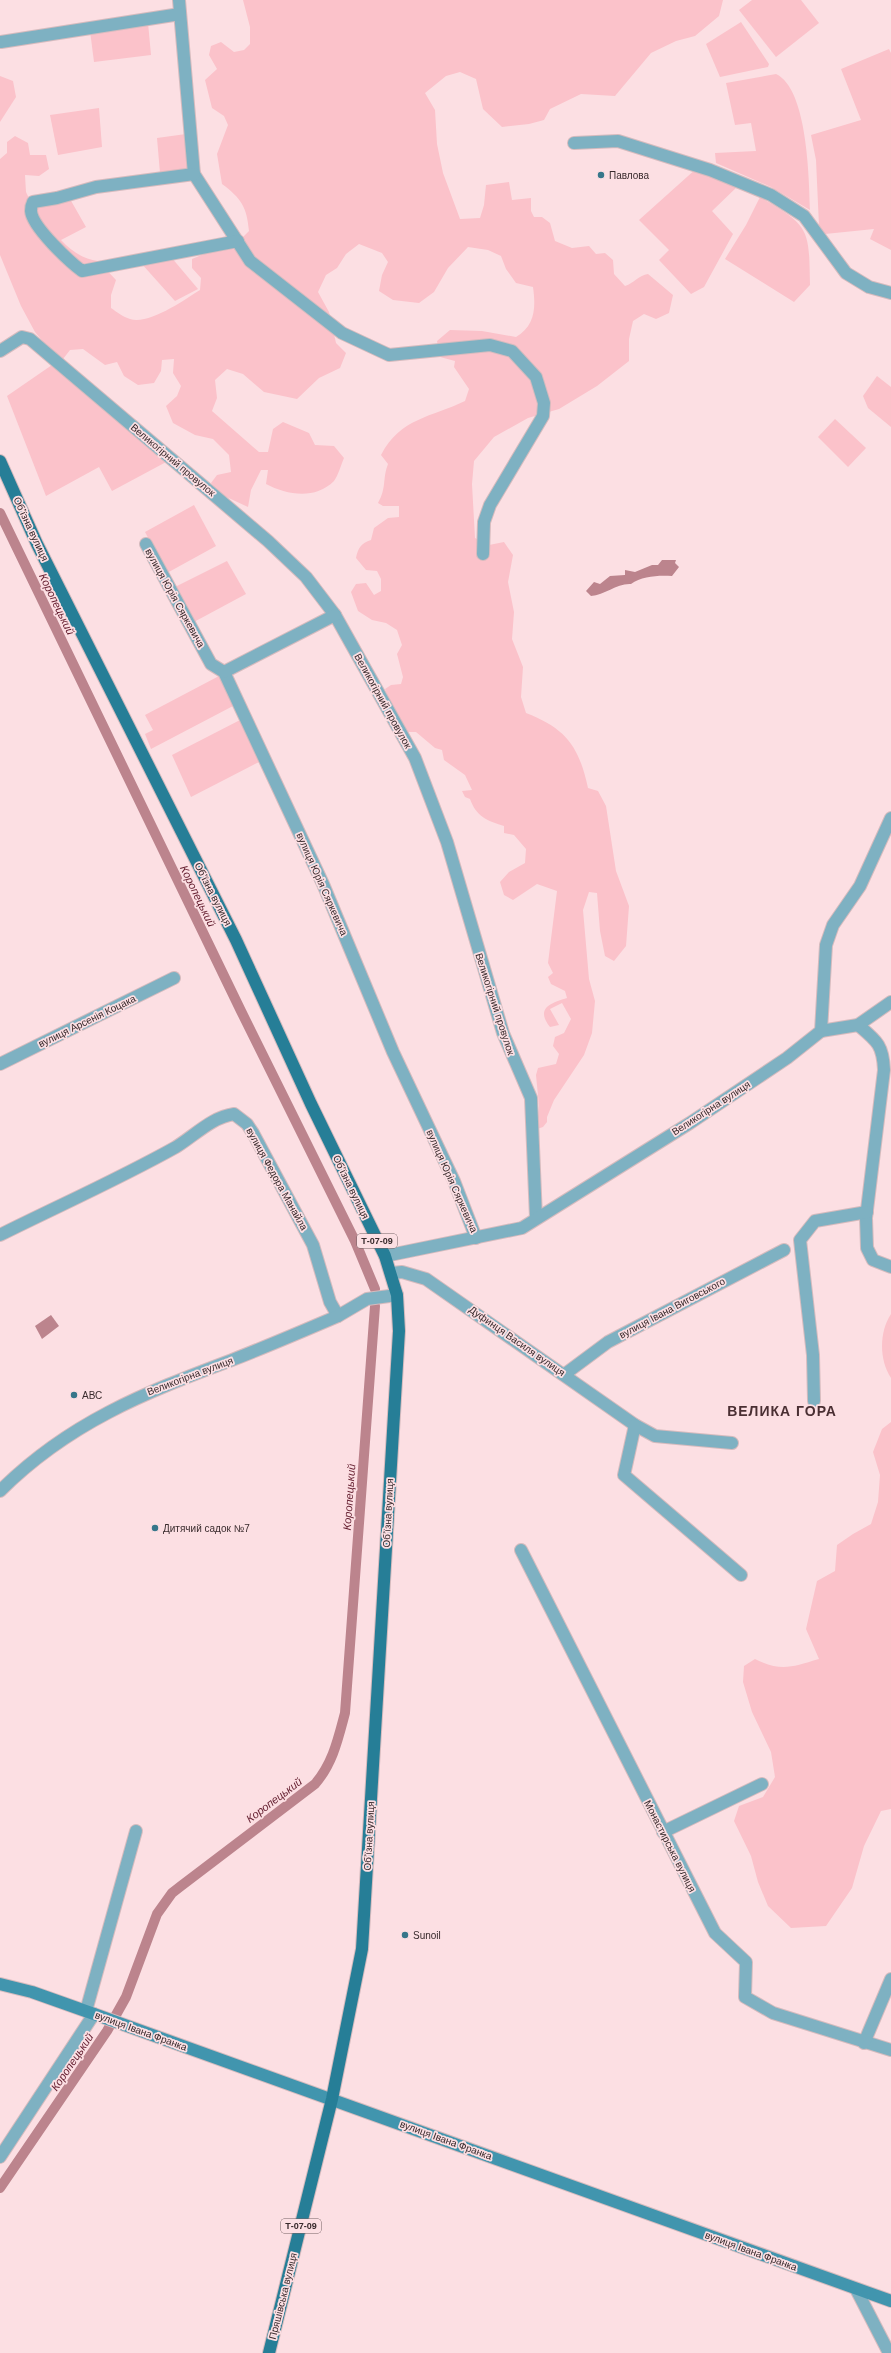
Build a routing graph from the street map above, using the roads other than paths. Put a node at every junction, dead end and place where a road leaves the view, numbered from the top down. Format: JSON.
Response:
{"nodes":[{"id":1,"x":179,"y":0,"type":"edge"},
{"id":2,"x":180,"y":14,"type":"junction"},
{"id":3,"x":1,"y":42,"type":"dead end"},
{"id":4,"x":574,"y":143,"type":"dead end"},
{"id":5,"x":194,"y":174,"type":"junction"},
{"id":6,"x":238,"y":241,"type":"junction"},
{"id":7,"x":891,"y":293,"type":"edge"},
{"id":8,"x":0,"y":351,"type":"edge"},
{"id":9,"x":0,"y":461,"type":"edge"},
{"id":10,"x":146,"y":544,"type":"dead end"},
{"id":11,"x":483,"y":554,"type":"dead end"},
{"id":12,"x":335,"y":615,"type":"junction"},
{"id":13,"x":224,"y":672,"type":"junction"},
{"id":14,"x":891,"y":818,"type":"edge"},
{"id":15,"x":174,"y":978,"type":"dead end"},
{"id":16,"x":891,"y":1002,"type":"edge"},
{"id":17,"x":858,"y":1025,"type":"junction"},
{"id":18,"x":821,"y":1030,"type":"junction"},
{"id":19,"x":0,"y":1064,"type":"edge"},
{"id":20,"x":867,"y":1212,"type":"junction"},
{"id":21,"x":536,"y":1218,"type":"junction"},
{"id":22,"x":0,"y":1235,"type":"edge"},
{"id":23,"x":476,"y":1238,"type":"junction"},
{"id":24,"x":784,"y":1250,"type":"dead end"},
{"id":25,"x":385,"y":1256,"type":"junction"},
{"id":26,"x":891,"y":1267,"type":"edge"},
{"id":27,"x":392,"y":1274,"type":"junction"},
{"id":28,"x":397,"y":1295,"type":"junction"},
{"id":29,"x":338,"y":1316,"type":"junction"},
{"id":30,"x":565,"y":1374,"type":"junction"},
{"id":31,"x":814,"y":1401,"type":"dead end"},
{"id":32,"x":635,"y":1425,"type":"junction"},
{"id":33,"x":732,"y":1443,"type":"dead end"},
{"id":34,"x":0,"y":1491,"type":"edge"},
{"id":35,"x":521,"y":1550,"type":"dead end"},
{"id":36,"x":741,"y":1575,"type":"dead end"},
{"id":37,"x":762,"y":1784,"type":"dead end"},
{"id":38,"x":136,"y":1831,"type":"dead end"},
{"id":39,"x":663,"y":1832,"type":"junction"},
{"id":40,"x":891,"y":1979,"type":"edge"},
{"id":41,"x":0,"y":1984,"type":"edge"},
{"id":42,"x":94,"y":2014,"type":"junction"},
{"id":43,"x":864,"y":2043,"type":"junction"},
{"id":44,"x":891,"y":2050,"type":"edge"},
{"id":45,"x":332,"y":2099,"type":"junction"},
{"id":46,"x":0,"y":2157,"type":"edge"},
{"id":47,"x":856,"y":2289,"type":"junction"},
{"id":48,"x":891,"y":2301,"type":"edge"},
{"id":49,"x":269,"y":2353,"type":"edge"},
{"id":50,"x":889,"y":2353,"type":"edge"}],
"edges":[{"from":1,"to":2,"type":"street"},
{"from":2,"to":3,"type":"street"},
{"from":2,"to":5,"type":"street"},
{"from":4,"to":7,"type":"street"},
{"from":5,"to":6,"type":"street"},
{"from":5,"to":6,"type":"street"},
{"from":6,"to":11,"type":"street"},
{"from":8,"to":12,"type":"street","name":"Великогірний провулок"},
{"from":9,"to":25,"type":"main road","name":"Обʼїзна вулиця","number":"Т-07-09"},
{"from":10,"to":13,"type":"street","name":"вулиця Юрія Сяркевича"},
{"from":12,"to":13,"type":"street"},
{"from":12,"to":21,"type":"street","name":"Великогірний провулок"},
{"from":13,"to":23,"type":"street","name":"вулиця Юрія Сяркевича"},
{"from":14,"to":18,"type":"street"},
{"from":15,"to":19,"type":"street","name":"вулиця Арсенія Коцака"},
{"from":16,"to":17,"type":"street"},
{"from":17,"to":18,"type":"street"},
{"from":17,"to":20,"type":"street"},
{"from":18,"to":21,"type":"street","name":"Великогірна вулиця"},
{"from":20,"to":26,"type":"street"},
{"from":20,"to":31,"type":"street"},
{"from":21,"to":23,"type":"street","name":"Великогірна вулиця"},
{"from":22,"to":29,"type":"street","name":"вулиця Федора Манайла"},
{"from":23,"to":25,"type":"street","name":"Великогірна вулиця"},
{"from":24,"to":30,"type":"street","name":"вулиця Івана Виговського"},
{"from":25,"to":27,"type":"main road","name":"Обʼїзна вулиця","number":"Т-07-09"},
{"from":27,"to":28,"type":"main road","name":"Обʼїзна вулиця","number":"Т-07-09"},
{"from":27,"to":30,"type":"street","name":"Дуфинця Василя вулиця"},
{"from":28,"to":29,"type":"street","name":"Великогірна вулиця"},
{"from":28,"to":45,"type":"main road","name":"Обʼїзна вулиця","number":"Т-07-09"},
{"from":29,"to":34,"type":"street","name":"Великогірна вулиця"},
{"from":30,"to":32,"type":"street","name":"Дуфинця Василя вулиця"},
{"from":32,"to":33,"type":"street","name":"Дуфинця Василя вулиця"},
{"from":32,"to":36,"type":"street"},
{"from":35,"to":39,"type":"street","name":"Монастирська вулиця"},
{"from":37,"to":39,"type":"street"},
{"from":38,"to":42,"type":"street"},
{"from":39,"to":43,"type":"street","name":"Монастирська вулиця"},
{"from":40,"to":43,"type":"street"},
{"from":41,"to":42,"type":"street","name":"вулиця Івана Франка"},
{"from":42,"to":45,"type":"street","name":"вулиця Івана Франка"},
{"from":42,"to":46,"type":"street"},
{"from":43,"to":44,"type":"street","name":"Монастирська вулиця"},
{"from":45,"to":47,"type":"street","name":"вулиця Івана Франка"},
{"from":45,"to":49,"type":"main road","name":"Пряшівська вулиця","number":"Т-07-09"},
{"from":47,"to":48,"type":"street","name":"вулиця Івана Франка"},
{"from":47,"to":50,"type":"street"}]}
